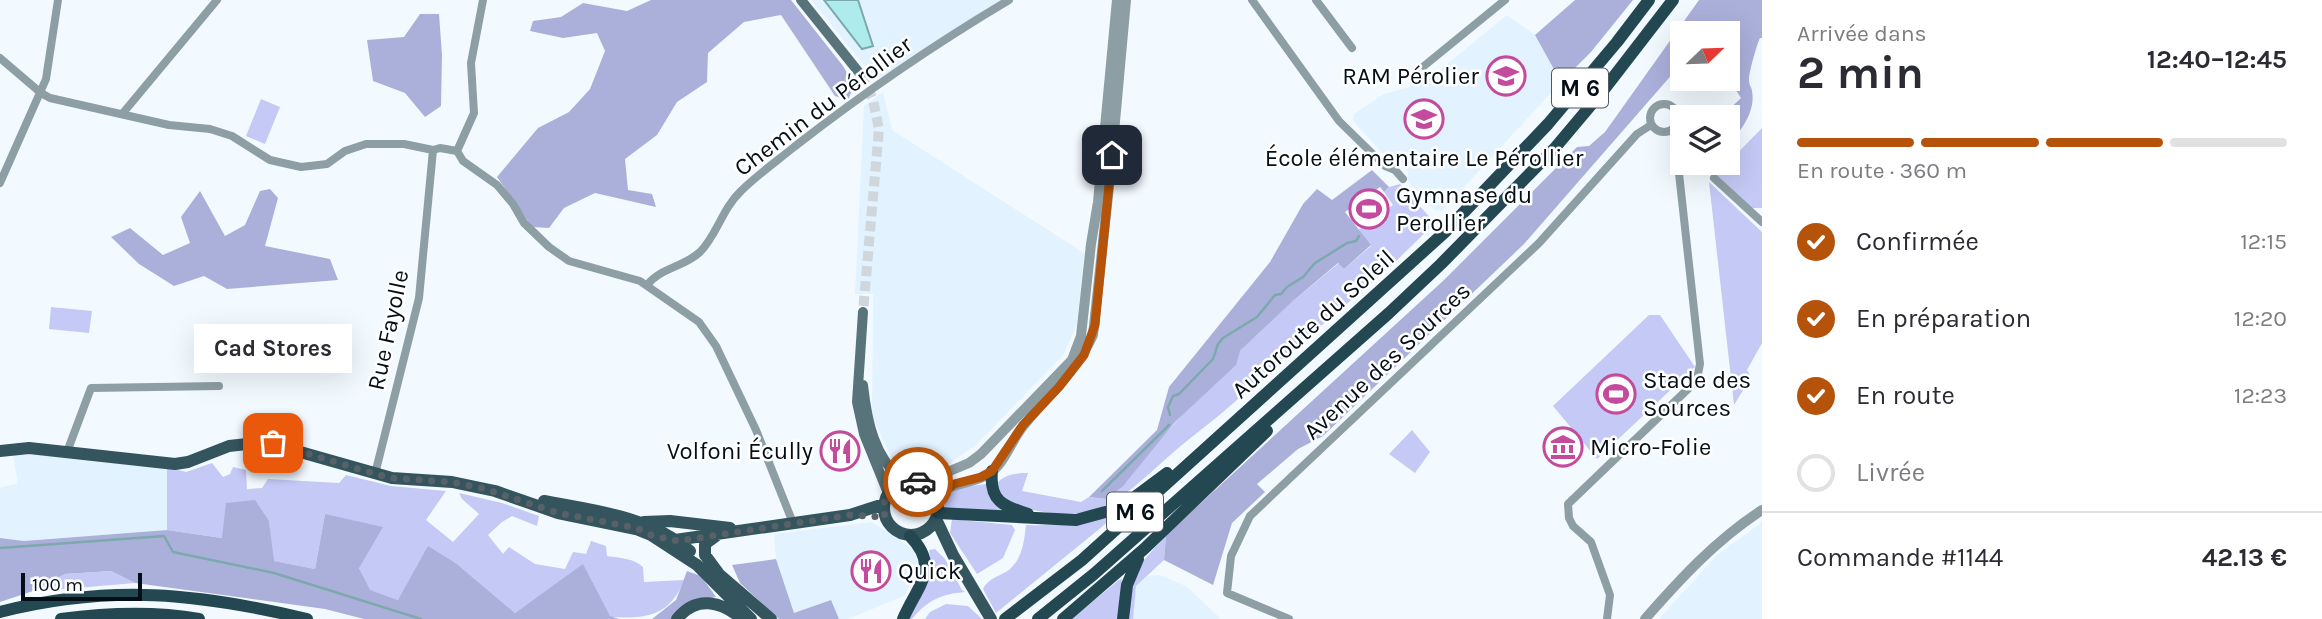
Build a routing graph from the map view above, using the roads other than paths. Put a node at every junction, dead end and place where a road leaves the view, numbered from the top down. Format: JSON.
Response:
{"nodes":[{"id":1,"x":58,"y":0,"type":"edge"},
{"id":2,"x":217,"y":0,"type":"edge"},
{"id":3,"x":483,"y":0,"type":"edge"},
{"id":4,"x":801,"y":0,"type":"edge"},
{"id":5,"x":1009,"y":0,"type":"edge"},
{"id":6,"x":1117,"y":0,"type":"edge"},
{"id":7,"x":1126,"y":0,"type":"edge"},
{"id":8,"x":1252,"y":0,"type":"edge"},
{"id":9,"x":1316,"y":0,"type":"edge"},
{"id":10,"x":1505,"y":0,"type":"edge"},
{"id":11,"x":1649,"y":0,"type":"edge"},
{"id":12,"x":1673,"y":0,"type":"edge"},
{"id":13,"x":1352,"y":48,"type":"dead end"},
{"id":14,"x":0,"y":58,"type":"edge"},
{"id":15,"x":1424,"y":66,"type":"dead end"},
{"id":16,"x":861,"y":75,"type":"tunnel mouth"},
{"id":17,"x":41,"y":93,"type":"junction"},
{"id":18,"x":1670,"y":106,"type":"edge"},
{"id":19,"x":123,"y":113,"type":"junction"},
{"id":20,"x":1651,"y":125,"type":"junction"},
{"id":21,"x":1670,"y":130,"type":"edge"},
{"id":22,"x":433,"y":150,"type":"junction"},
{"id":23,"x":457,"y":151,"type":"junction"},
{"id":24,"x":1679,"y":175,"type":"edge"},
{"id":25,"x":1714,"y":177,"type":"dead end"},
{"id":26,"x":1403,"y":179,"type":"dead end"},
{"id":27,"x":0,"y":183,"type":"edge"},
{"id":28,"x":1762,"y":222,"type":"edge"},
{"id":29,"x":1089,"y":266,"type":"junction"},
{"id":30,"x":1098,"y":283,"type":"junction"},
{"id":31,"x":647,"y":285,"type":"junction"},
{"id":32,"x":863,"y":312,"type":"tunnel mouth"},
{"id":33,"x":861,"y":358,"type":"junction"},
{"id":34,"x":219,"y":386,"type":"dead end"},
{"id":35,"x":1261,"y":399,"type":"junction"},
{"id":36,"x":1277,"y":412,"type":"junction"},
{"id":37,"x":0,"y":451,"type":"edge"},
{"id":38,"x":66,"y":452,"type":"junction"},
{"id":39,"x":992,"y":471,"type":"junction"},
{"id":40,"x":375,"y":474,"type":"junction"},
{"id":41,"x":903,"y":482,"type":"junction"},
{"id":42,"x":921,"y":482,"type":"junction"},
{"id":43,"x":495,"y":491,"type":"junction"},
{"id":44,"x":936,"y":496,"type":"junction"},
{"id":45,"x":885,"y":504,"type":"junction"},
{"id":46,"x":1762,"y":510,"type":"edge"},
{"id":47,"x":937,"y":516,"type":"junction"},
{"id":48,"x":1045,"y":519,"type":"junction"},
{"id":49,"x":643,"y":522,"type":"junction"},
{"id":50,"x":793,"y":523,"type":"junction"},
{"id":51,"x":744,"y":529,"type":"junction"},
{"id":52,"x":651,"y":535,"type":"junction"},
{"id":53,"x":716,"y":536,"type":"junction"},
{"id":54,"x":910,"y":536,"type":"junction"},
{"id":55,"x":678,"y":541,"type":"junction"},
{"id":56,"x":1144,"y":549,"type":"junction"},
{"id":57,"x":719,"y":574,"type":"junction"},
{"id":58,"x":0,"y":612,"type":"edge"},
{"id":59,"x":61,"y":619,"type":"edge"},
{"id":60,"x":199,"y":619,"type":"edge"},
{"id":61,"x":307,"y":619,"type":"edge"},
{"id":62,"x":677,"y":619,"type":"edge"},
{"id":63,"x":742,"y":619,"type":"edge"},
{"id":64,"x":751,"y":619,"type":"edge"},
{"id":65,"x":771,"y":619,"type":"edge"},
{"id":66,"x":900,"y":619,"type":"edge"},
{"id":67,"x":991,"y":619,"type":"edge"},
{"id":68,"x":1005,"y":619,"type":"edge"},
{"id":69,"x":1038,"y":619,"type":"edge"},
{"id":70,"x":1063,"y":619,"type":"edge"},
{"id":71,"x":1124,"y":619,"type":"edge"},
{"id":72,"x":1289,"y":619,"type":"edge"},
{"id":73,"x":1606,"y":619,"type":"edge"},
{"id":74,"x":1646,"y":619,"type":"edge"}],
"edges":[{"from":1,"to":17,"type":"street"},
{"from":2,"to":19,"type":"street"},
{"from":3,"to":23,"type":"street"},
{"from":4,"to":16,"type":"main road"},
{"from":5,"to":31,"type":"street","name":"Chemin du Pérollier"},
{"from":6,"to":29,"type":"street"},
{"from":7,"to":30,"type":"street"},
{"from":8,"to":26,"type":"street"},
{"from":9,"to":13,"type":"street"},
{"from":10,"to":15,"type":"street"},
{"from":11,"to":35,"type":"highway","name":"Autoroute du Soleil","number":"M 6"},
{"from":12,"to":36,"type":"highway","name":"Autoroute du Soleil","number":"M 6"},
{"from":14,"to":17,"type":"street"},
{"from":17,"to":19,"type":"street"},
{"from":17,"to":27,"type":"street"},
{"from":18,"to":20,"type":"street","name":"Avenue des Sources"},
{"from":19,"to":22,"type":"street"},
{"from":20,"to":21,"type":"street"},
{"from":20,"to":72,"type":"street","name":"Avenue des Sources"},
{"from":22,"to":23,"type":"street"},
{"from":22,"to":40,"type":"street","name":"Rue Fayolle"},
{"from":23,"to":31,"type":"street"},
{"from":24,"to":73,"type":"street"},
{"from":25,"to":28,"type":"street"},
{"from":29,"to":30,"type":"street"},
{"from":29,"to":42,"type":"street"},
{"from":30,"to":39,"type":"street"},
{"from":31,"to":50,"type":"street"},
{"from":32,"to":33,"type":"main road"},
{"from":33,"to":41,"type":"main road"},
{"from":33,"to":45,"type":"main road"},
{"from":34,"to":38,"type":"street"},
{"from":35,"to":48,"type":"highway"},
{"from":35,"to":68,"type":"highway","name":"Autoroute du Soleil","number":"M 6"},
{"from":36,"to":56,"type":"highway"},
{"from":36,"to":69,"type":"highway","name":"Autoroute du Soleil","number":"M 6"},
{"from":37,"to":38,"type":"main road"},
{"from":38,"to":40,"type":"main road"},
{"from":39,"to":44,"type":"street"},
{"from":39,"to":48,"type":"highway"},
{"from":40,"to":43,"type":"main road"},
{"from":41,"to":42,"type":"main road"},
{"from":41,"to":45,"type":"main road"},
{"from":42,"to":44,"type":"main road"},
{"from":43,"to":49,"type":"main road"},
{"from":43,"to":52,"type":"main road"},
{"from":44,"to":47,"type":"main road"},
{"from":45,"to":50,"type":"main road"},
{"from":45,"to":54,"type":"main road"},
{"from":46,"to":74,"type":"street"},
{"from":47,"to":48,"type":"highway"},
{"from":47,"to":54,"type":"main road"},
{"from":47,"to":67,"type":"main road"},
{"from":49,"to":51,"type":"main road"},
{"from":49,"to":55,"type":"main road"},
{"from":50,"to":51,"type":"main road"},
{"from":51,"to":53,"type":"main road"},
{"from":52,"to":55,"type":"main road"},
{"from":52,"to":64,"type":"main road"},
{"from":53,"to":55,"type":"main road"},
{"from":53,"to":57,"type":"main road"},
{"from":54,"to":66,"type":"highway"},
{"from":55,"to":57,"type":"main road"},
{"from":56,"to":70,"type":"highway"},
{"from":56,"to":71,"type":"highway"},
{"from":57,"to":65,"type":"main road"},
{"from":58,"to":61,"type":"highway"},
{"from":59,"to":60,"type":"highway"},
{"from":62,"to":63,"type":"main road"}]}
